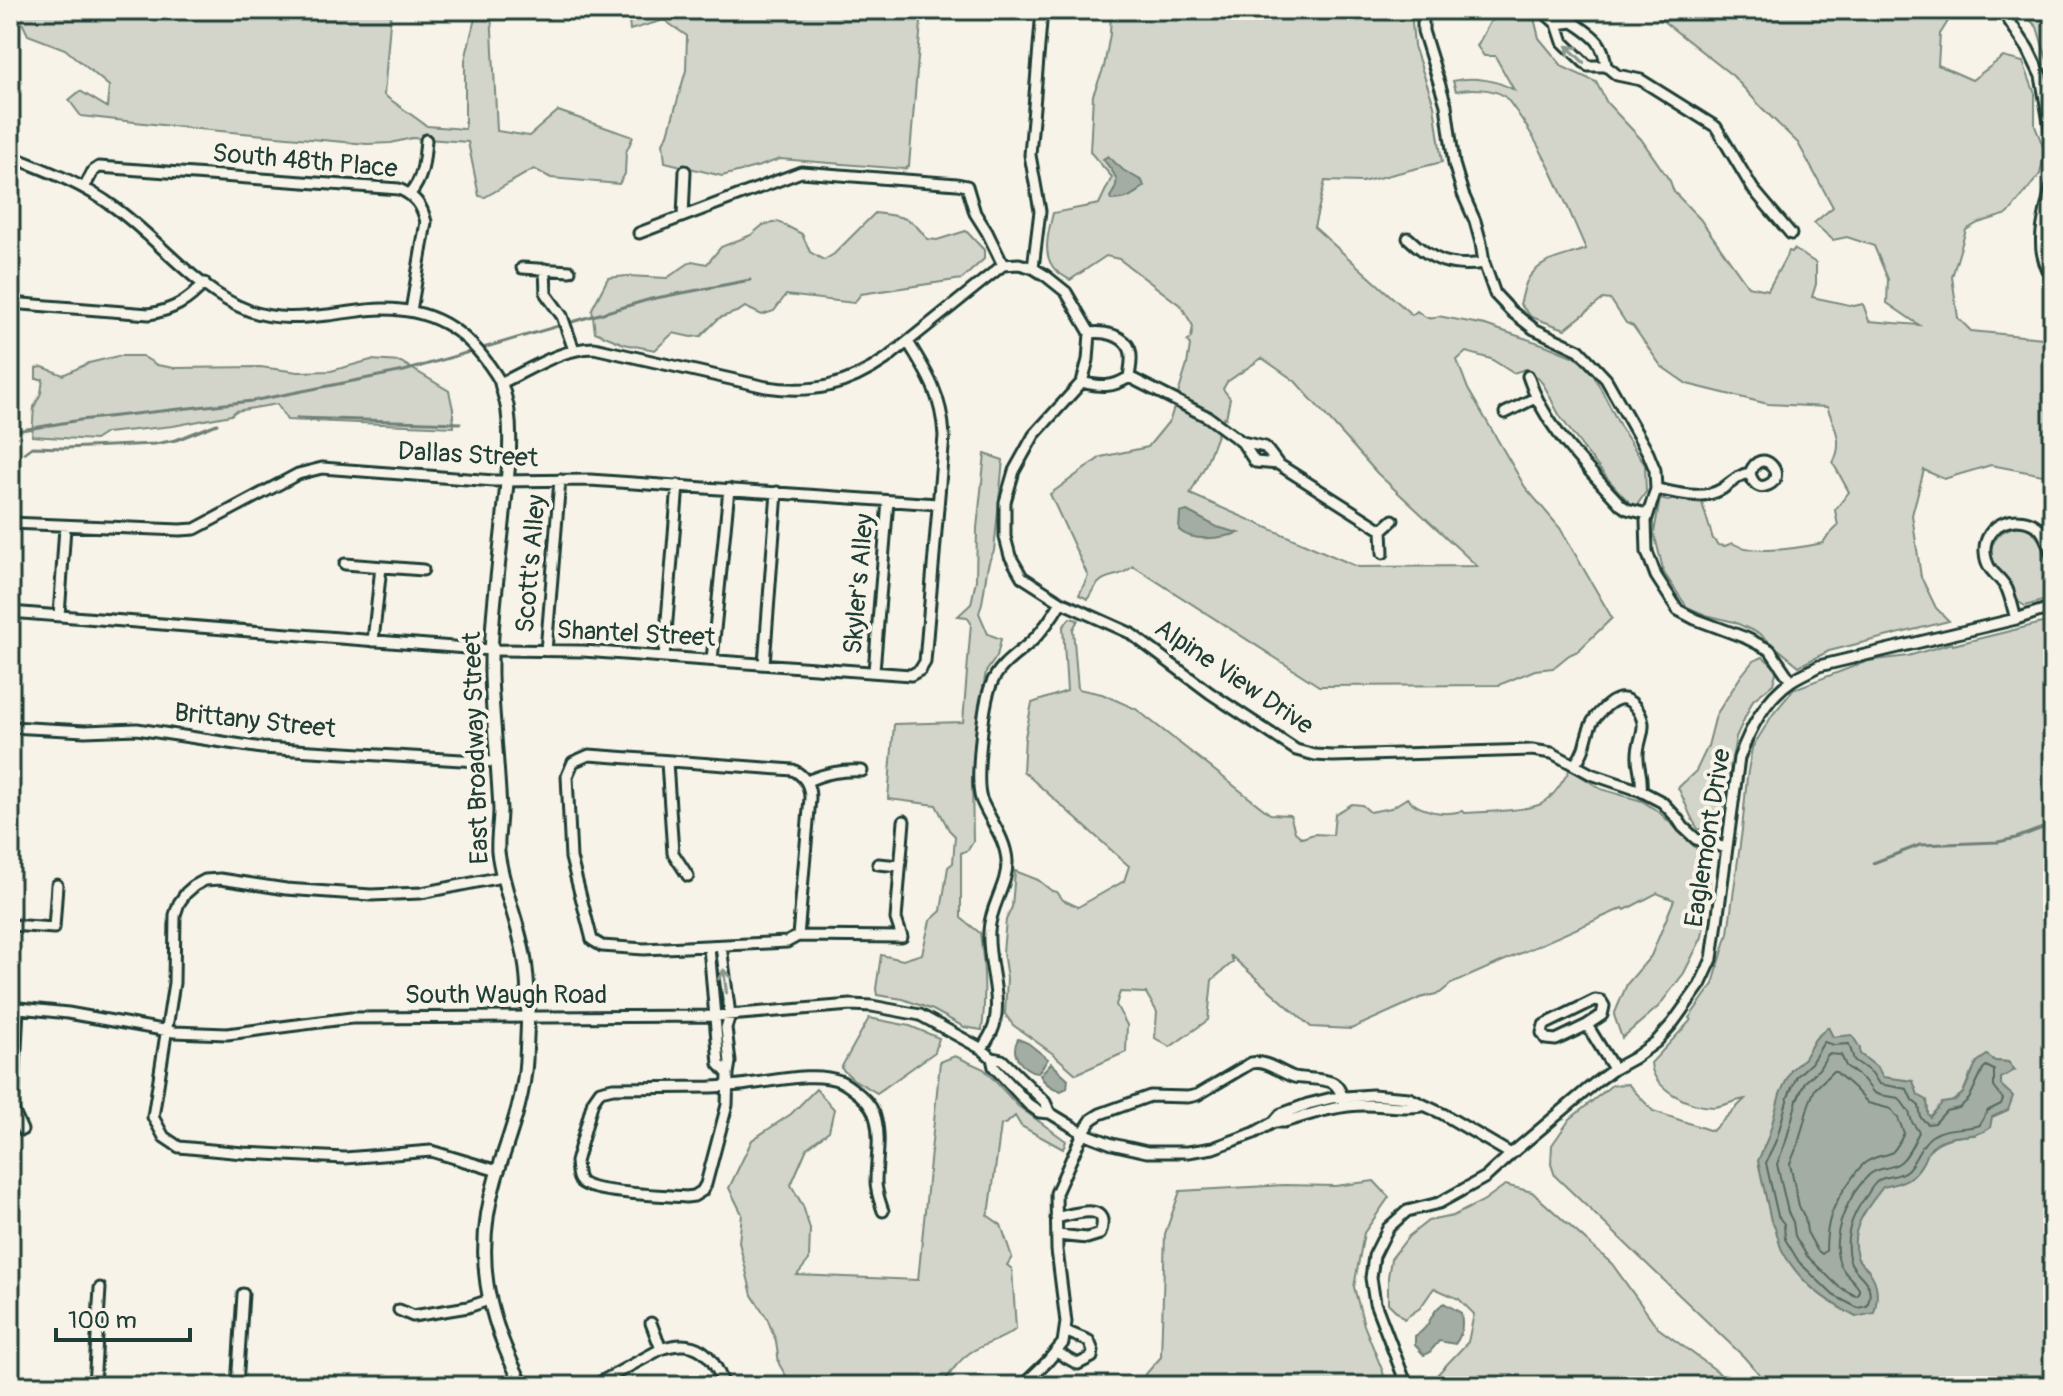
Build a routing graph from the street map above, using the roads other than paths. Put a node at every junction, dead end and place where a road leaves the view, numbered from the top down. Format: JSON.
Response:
{"nodes":[{"id":1,"x":1042,"y":10,"type":"edge"},
{"id":2,"x":1423,"y":10,"type":"edge"},
{"id":3,"x":1546,"y":10,"type":"edge"},
{"id":4,"x":2002,"y":10,"type":"edge"},
{"id":5,"x":1557,"y":24,"type":"junction"},
{"id":6,"x":1606,"y":66,"type":"junction"},
{"id":7,"x":426,"y":140,"type":"dead end"},
{"id":8,"x":2053,"y":145,"type":"edge"},
{"id":9,"x":12,"y":157,"type":"edge"},
{"id":10,"x":10,"y":169,"type":"edge"},
{"id":11,"x":685,"y":171,"type":"dead end"},
{"id":12,"x":2053,"y":181,"type":"edge"},
{"id":13,"x":84,"y":188,"type":"junction"},
{"id":14,"x":410,"y":194,"type":"junction"},
{"id":15,"x":683,"y":216,"type":"junction"},
{"id":16,"x":639,"y":233,"type":"dead end"},
{"id":17,"x":1791,"y":234,"type":"dead end"},
{"id":18,"x":1408,"y":238,"type":"dead end"},
{"id":19,"x":1484,"y":263,"type":"junction"},
{"id":20,"x":1003,"y":265,"type":"junction"},
{"id":21,"x":522,"y":268,"type":"dead end"},
{"id":22,"x":1033,"y":268,"type":"junction"},
{"id":23,"x":545,"y":269,"type":"junction"},
{"id":24,"x":570,"y":271,"type":"dead end"},
{"id":25,"x":2053,"y":278,"type":"edge"},
{"id":26,"x":204,"y":283,"type":"junction"},
{"id":27,"x":10,"y":303,"type":"edge"},
{"id":28,"x":411,"y":311,"type":"junction"},
{"id":29,"x":1090,"y":333,"type":"junction"},
{"id":30,"x":908,"y":342,"type":"junction"},
{"id":31,"x":574,"y":350,"type":"junction"},
{"id":32,"x":1528,"y":376,"type":"dead end"},
{"id":33,"x":1129,"y":377,"type":"junction"},
{"id":34,"x":1082,"y":382,"type":"junction"},
{"id":35,"x":501,"y":383,"type":"junction"},
{"id":36,"x":1535,"y":398,"type":"junction"},
{"id":37,"x":1505,"y":413,"type":"dead end"},
{"id":38,"x":1242,"y":442,"type":"junction"},
{"id":39,"x":1278,"y":464,"type":"junction"},
{"id":40,"x":1750,"y":473,"type":"dead end"},
{"id":41,"x":560,"y":480,"type":"junction"},
{"id":42,"x":507,"y":481,"type":"junction"},
{"id":43,"x":678,"y":485,"type":"junction"},
{"id":44,"x":729,"y":489,"type":"junction"},
{"id":45,"x":1656,"y":489,"type":"junction"},
{"id":46,"x":777,"y":492,"type":"junction"},
{"id":47,"x":888,"y":501,"type":"junction"},
{"id":48,"x":937,"y":504,"type":"junction"},
{"id":49,"x":1647,"y":514,"type":"junction"},
{"id":50,"x":1393,"y":520,"type":"dead end"},
{"id":51,"x":10,"y":523,"type":"edge"},
{"id":52,"x":65,"y":527,"type":"junction"},
{"id":53,"x":1382,"y":530,"type":"junction"},
{"id":54,"x":1383,"y":553,"type":"dead end"},
{"id":55,"x":2053,"y":557,"type":"edge"},
{"id":56,"x":345,"y":564,"type":"dead end"},
{"id":57,"x":381,"y":567,"type":"junction"},
{"id":58,"x":423,"y":570,"type":"dead end"},
{"id":59,"x":1061,"y":602,"type":"junction"},
{"id":60,"x":2053,"y":607,"type":"edge"},
{"id":61,"x":10,"y":612,"type":"edge"},
{"id":62,"x":59,"y":616,"type":"junction"},
{"id":63,"x":2016,"y":619,"type":"junction"},
{"id":64,"x":373,"y":641,"type":"junction"},
{"id":65,"x":491,"y":650,"type":"junction"},
{"id":66,"x":546,"y":651,"type":"junction"},
{"id":67,"x":664,"y":657,"type":"junction"},
{"id":68,"x":712,"y":660,"type":"junction"},
{"id":69,"x":764,"y":664,"type":"junction"},
{"id":70,"x":874,"y":671,"type":"junction"},
{"id":71,"x":1791,"y":681,"type":"junction"},
{"id":72,"x":10,"y":727,"type":"edge"},
{"id":73,"x":495,"y":762,"type":"junction"},
{"id":74,"x":667,"y":762,"type":"junction"},
{"id":75,"x":1575,"y":764,"type":"junction"},
{"id":76,"x":862,"y":771,"type":"dead end"},
{"id":77,"x":807,"y":781,"type":"junction"},
{"id":78,"x":1641,"y":791,"type":"junction"},
{"id":79,"x":904,"y":821,"type":"dead end"},
{"id":80,"x":1726,"y":848,"type":"junction"},
{"id":81,"x":878,"y":864,"type":"dead end"},
{"id":82,"x":900,"y":866,"type":"junction"},
{"id":83,"x":688,"y":876,"type":"dead end"},
{"id":84,"x":502,"y":877,"type":"junction"},
{"id":85,"x":57,"y":885,"type":"dead end"},
{"id":86,"x":10,"y":925,"type":"edge"},
{"id":87,"x":798,"y":936,"type":"junction"},
{"id":88,"x":721,"y":946,"type":"junction"},
{"id":89,"x":709,"y":947,"type":"junction"},
{"id":90,"x":14,"y":1008,"type":"edge"},
{"id":91,"x":730,"y":1015,"type":"junction"},
{"id":92,"x":716,"y":1016,"type":"junction"},
{"id":93,"x":527,"y":1018,"type":"junction"},
{"id":94,"x":1587,"y":1025,"type":"junction"},
{"id":95,"x":167,"y":1030,"type":"junction"},
{"id":96,"x":982,"y":1049,"type":"junction"},
{"id":97,"x":1614,"y":1069,"type":"junction"},
{"id":98,"x":728,"y":1074,"type":"junction"},
{"id":99,"x":728,"y":1086,"type":"junction"},
{"id":100,"x":1344,"y":1101,"type":"junction"},
{"id":101,"x":22,"y":1130,"type":"dead end"},
{"id":102,"x":1083,"y":1133,"type":"junction"},
{"id":103,"x":1511,"y":1154,"type":"junction"},
{"id":104,"x":498,"y":1171,"type":"junction"},
{"id":105,"x":883,"y":1211,"type":"dead end"},
{"id":106,"x":1056,"y":1218,"type":"junction"},
{"id":107,"x":1057,"y":1235,"type":"junction"},
{"id":108,"x":100,"y":1288,"type":"dead end"},
{"id":109,"x":243,"y":1294,"type":"dead end"},
{"id":110,"x":489,"y":1300,"type":"junction"},
{"id":111,"x":399,"y":1310,"type":"dead end"},
{"id":112,"x":651,"y":1323,"type":"dead end"},
{"id":113,"x":1065,"y":1331,"type":"junction"},
{"id":114,"x":661,"y":1349,"type":"junction"},
{"id":115,"x":1056,"y":1352,"type":"junction"},
{"id":116,"x":94,"y":1386,"type":"edge"},
{"id":117,"x":237,"y":1386,"type":"edge"},
{"id":118,"x":523,"y":1386,"type":"edge"},
{"id":119,"x":593,"y":1386,"type":"edge"},
{"id":120,"x":724,"y":1386,"type":"edge"},
{"id":121,"x":1022,"y":1386,"type":"edge"},
{"id":122,"x":1407,"y":1386,"type":"edge"}],
"edges":[{"from":1,"to":22,"type":"street"},
{"from":2,"to":19,"type":"street"},
{"from":3,"to":5,"type":"street"},
{"from":4,"to":8,"type":"street"},
{"from":6,"to":5,"type":"street","one_way":true},
{"from":5,"to":6,"type":"street"},
{"from":6,"to":17,"type":"street"},
{"from":7,"to":14,"type":"street"},
{"from":9,"to":10,"type":"street"},
{"from":9,"to":13,"type":"street"},
{"from":11,"to":15,"type":"street"},
{"from":12,"to":25,"type":"street"},
{"from":13,"to":14,"type":"street","name":"South 48th Place"},
{"from":13,"to":26,"type":"street"},
{"from":14,"to":28,"type":"street","name":"South 48th Place"},
{"from":15,"to":16,"type":"street"},
{"from":15,"to":20,"type":"street"},
{"from":18,"to":19,"type":"street"},
{"from":19,"to":45,"type":"street"},
{"from":20,"to":22,"type":"street"},
{"from":20,"to":30,"type":"street"},
{"from":21,"to":23,"type":"street"},
{"from":22,"to":29,"type":"street"},
{"from":23,"to":24,"type":"street"},
{"from":23,"to":31,"type":"street"},
{"from":26,"to":27,"type":"street"},
{"from":26,"to":28,"type":"street"},
{"from":28,"to":35,"type":"street"},
{"from":29,"to":33,"type":"street"},
{"from":29,"to":34,"type":"street"},
{"from":30,"to":31,"type":"street"},
{"from":30,"to":48,"type":"street","name":"Shantel Street"},
{"from":31,"to":35,"type":"street"},
{"from":32,"to":36,"type":"street"},
{"from":33,"to":34,"type":"street"},
{"from":33,"to":38,"type":"street"},
{"from":34,"to":59,"type":"street","name":"Alpine View Drive"},
{"from":35,"to":42,"type":"street","name":"East Broadway Street"},
{"from":36,"to":37,"type":"street"},
{"from":36,"to":49,"type":"street"},
{"from":38,"to":39,"type":"street"},
{"from":38,"to":39,"type":"street"},
{"from":39,"to":53,"type":"street"},
{"from":40,"to":45,"type":"street"},
{"from":41,"to":42,"type":"street","name":"Dallas Street"},
{"from":41,"to":43,"type":"street","name":"Dallas Street"},
{"from":41,"to":66,"type":"street","name":"Scott's Alley"},
{"from":42,"to":52,"type":"street","name":"Dallas Street"},
{"from":42,"to":65,"type":"street","name":"East Broadway Street"},
{"from":43,"to":44,"type":"street","name":"Dallas Street"},
{"from":43,"to":67,"type":"street"},
{"from":44,"to":46,"type":"street","name":"Dallas Street"},
{"from":44,"to":68,"type":"street"},
{"from":45,"to":49,"type":"street"},
{"from":46,"to":47,"type":"street","name":"Dallas Street"},
{"from":46,"to":69,"type":"street"},
{"from":47,"to":48,"type":"street","name":"Dallas Street"},
{"from":47,"to":70,"type":"street","name":"Skyler's Alley"},
{"from":48,"to":70,"type":"street","name":"Shantel Street"},
{"from":49,"to":71,"type":"street"},
{"from":50,"to":53,"type":"street"},
{"from":51,"to":52,"type":"street","name":"Dallas Street"},
{"from":52,"to":62,"type":"street"},
{"from":53,"to":54,"type":"street"},
{"from":55,"to":63,"type":"street"},
{"from":56,"to":57,"type":"street"},
{"from":57,"to":58,"type":"street"},
{"from":57,"to":64,"type":"street"},
{"from":59,"to":75,"type":"street","name":"Alpine View Drive"},
{"from":59,"to":96,"type":"street"},
{"from":60,"to":63,"type":"street","name":"Eaglemont Drive"},
{"from":61,"to":62,"type":"street","name":"Shantel Street"},
{"from":62,"to":64,"type":"street","name":"Shantel Street"},
{"from":63,"to":71,"type":"street","name":"Eaglemont Drive"},
{"from":64,"to":65,"type":"street","name":"Shantel Street"},
{"from":65,"to":66,"type":"street","name":"Shantel Street"},
{"from":65,"to":73,"type":"street","name":"East Broadway Street"},
{"from":66,"to":67,"type":"street","name":"Shantel Street"},
{"from":67,"to":68,"type":"street","name":"Shantel Street"},
{"from":68,"to":69,"type":"street","name":"Shantel Street"},
{"from":69,"to":70,"type":"street","name":"Shantel Street"},
{"from":71,"to":80,"type":"street","name":"Eaglemont Drive"},
{"from":72,"to":73,"type":"street","name":"Brittany Street"},
{"from":73,"to":84,"type":"street","name":"East Broadway Street"},
{"from":74,"to":77,"type":"street"},
{"from":74,"to":83,"type":"street"},
{"from":74,"to":89,"type":"street"},
{"from":75,"to":78,"type":"street","name":"Alpine View Drive"},
{"from":75,"to":78,"type":"street"},
{"from":76,"to":77,"type":"street"},
{"from":77,"to":87,"type":"street"},
{"from":78,"to":80,"type":"street","name":"Alpine View Drive"},
{"from":79,"to":82,"type":"street"},
{"from":80,"to":97,"type":"street","name":"Eaglemont Drive"},
{"from":81,"to":82,"type":"street"},
{"from":82,"to":87,"type":"street"},
{"from":84,"to":93,"type":"street","name":"East Broadway Street"},
{"from":84,"to":95,"type":"street"},
{"from":85,"to":86,"type":"street"},
{"from":87,"to":88,"type":"street"},
{"from":88,"to":89,"type":"street"},
{"from":91,"to":88,"type":"street","one_way":true},
{"from":89,"to":92,"type":"street"},
{"from":90,"to":95,"type":"street","name":"South Waugh Road"},
{"from":90,"to":101,"type":"street"},
{"from":91,"to":92,"type":"street","name":"South Waugh Road"},
{"from":91,"to":96,"type":"street","name":"South Waugh Road"},
{"from":91,"to":98,"type":"street"},
{"from":92,"to":93,"type":"street","name":"South Waugh Road"},
{"from":92,"to":98,"type":"street"},
{"from":93,"to":95,"type":"street","name":"South Waugh Road"},
{"from":93,"to":104,"type":"street","name":"East Broadway Street"},
{"from":94,"to":94,"type":"street"},
{"from":94,"to":97,"type":"street"},
{"from":95,"to":104,"type":"street"},
{"from":96,"to":102,"type":"street","name":"South Waugh Road"},
{"from":97,"to":103,"type":"street","name":"Eaglemont Drive"},
{"from":98,"to":99,"type":"street"},
{"from":99,"to":99,"type":"street"},
{"from":99,"to":105,"type":"street"},
{"from":100,"to":102,"type":"street","name":"South Waugh Road"},
{"from":100,"to":102,"type":"street"},
{"from":100,"to":103,"type":"street","name":"South Waugh Road"},
{"from":102,"to":106,"type":"street"},
{"from":103,"to":122,"type":"street","name":"Eaglemont Drive"},
{"from":104,"to":110,"type":"street","name":"East Broadway Street"},
{"from":106,"to":107,"type":"street"},
{"from":106,"to":107,"type":"street"},
{"from":107,"to":113,"type":"street"},
{"from":108,"to":116,"type":"street"},
{"from":109,"to":117,"type":"street"},
{"from":110,"to":111,"type":"street"},
{"from":110,"to":118,"type":"street","name":"East Broadway Street"},
{"from":112,"to":114,"type":"street"},
{"from":113,"to":115,"type":"street"},
{"from":113,"to":115,"type":"street"},
{"from":114,"to":119,"type":"street"},
{"from":114,"to":120,"type":"street"},
{"from":115,"to":121,"type":"street"}]}
